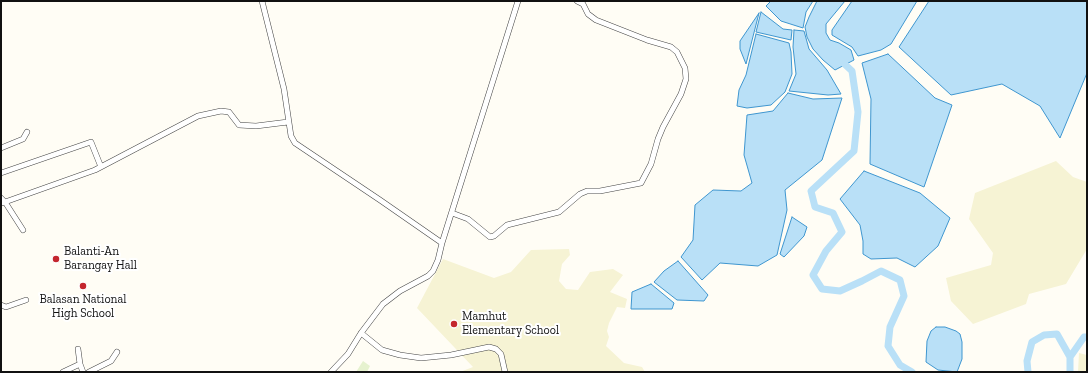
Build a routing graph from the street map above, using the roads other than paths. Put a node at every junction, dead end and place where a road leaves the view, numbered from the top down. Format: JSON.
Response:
{"nodes":[{"id":1,"x":262,"y":1,"type":"edge"},
{"id":2,"x":518,"y":1,"type":"edge"},
{"id":3,"x":577,"y":1,"type":"edge"},
{"id":4,"x":288,"y":122,"type":"junction"},
{"id":5,"x":28,"y":132,"type":"dead end"},
{"id":6,"x":1,"y":148,"type":"edge"},
{"id":7,"x":101,"y":167,"type":"junction"},
{"id":8,"x":1,"y":173,"type":"edge"},
{"id":9,"x":2,"y":201,"type":"edge"},
{"id":10,"x":452,"y":213,"type":"junction"},
{"id":11,"x":23,"y":230,"type":"dead end"},
{"id":12,"x":442,"y":243,"type":"junction"},
{"id":13,"x":26,"y":300,"type":"dead end"},
{"id":14,"x":1,"y":305,"type":"edge"},
{"id":15,"x":361,"y":333,"type":"junction"},
{"id":16,"x":78,"y":350,"type":"dead end"},
{"id":17,"x":117,"y":352,"type":"dead end"},
{"id":18,"x":80,"y":364,"type":"junction"},
{"id":19,"x":63,"y":372,"type":"edge"},
{"id":20,"x":83,"y":372,"type":"edge"},
{"id":21,"x":89,"y":372,"type":"edge"},
{"id":22,"x":331,"y":372,"type":"edge"},
{"id":23,"x":505,"y":372,"type":"edge"}],
"edges":[{"from":1,"to":4,"type":"street"},
{"from":2,"to":10,"type":"street"},
{"from":3,"to":10,"type":"street"},
{"from":4,"to":7,"type":"street"},
{"from":4,"to":12,"type":"street"},
{"from":5,"to":6,"type":"street"},
{"from":7,"to":8,"type":"street"},
{"from":7,"to":9,"type":"street"},
{"from":9,"to":11,"type":"street"},
{"from":10,"to":12,"type":"street"},
{"from":12,"to":15,"type":"street"},
{"from":13,"to":14,"type":"street"},
{"from":15,"to":22,"type":"street"},
{"from":15,"to":23,"type":"street"},
{"from":16,"to":18,"type":"street"},
{"from":17,"to":21,"type":"street"},
{"from":18,"to":19,"type":"street"},
{"from":18,"to":20,"type":"street"}]}
